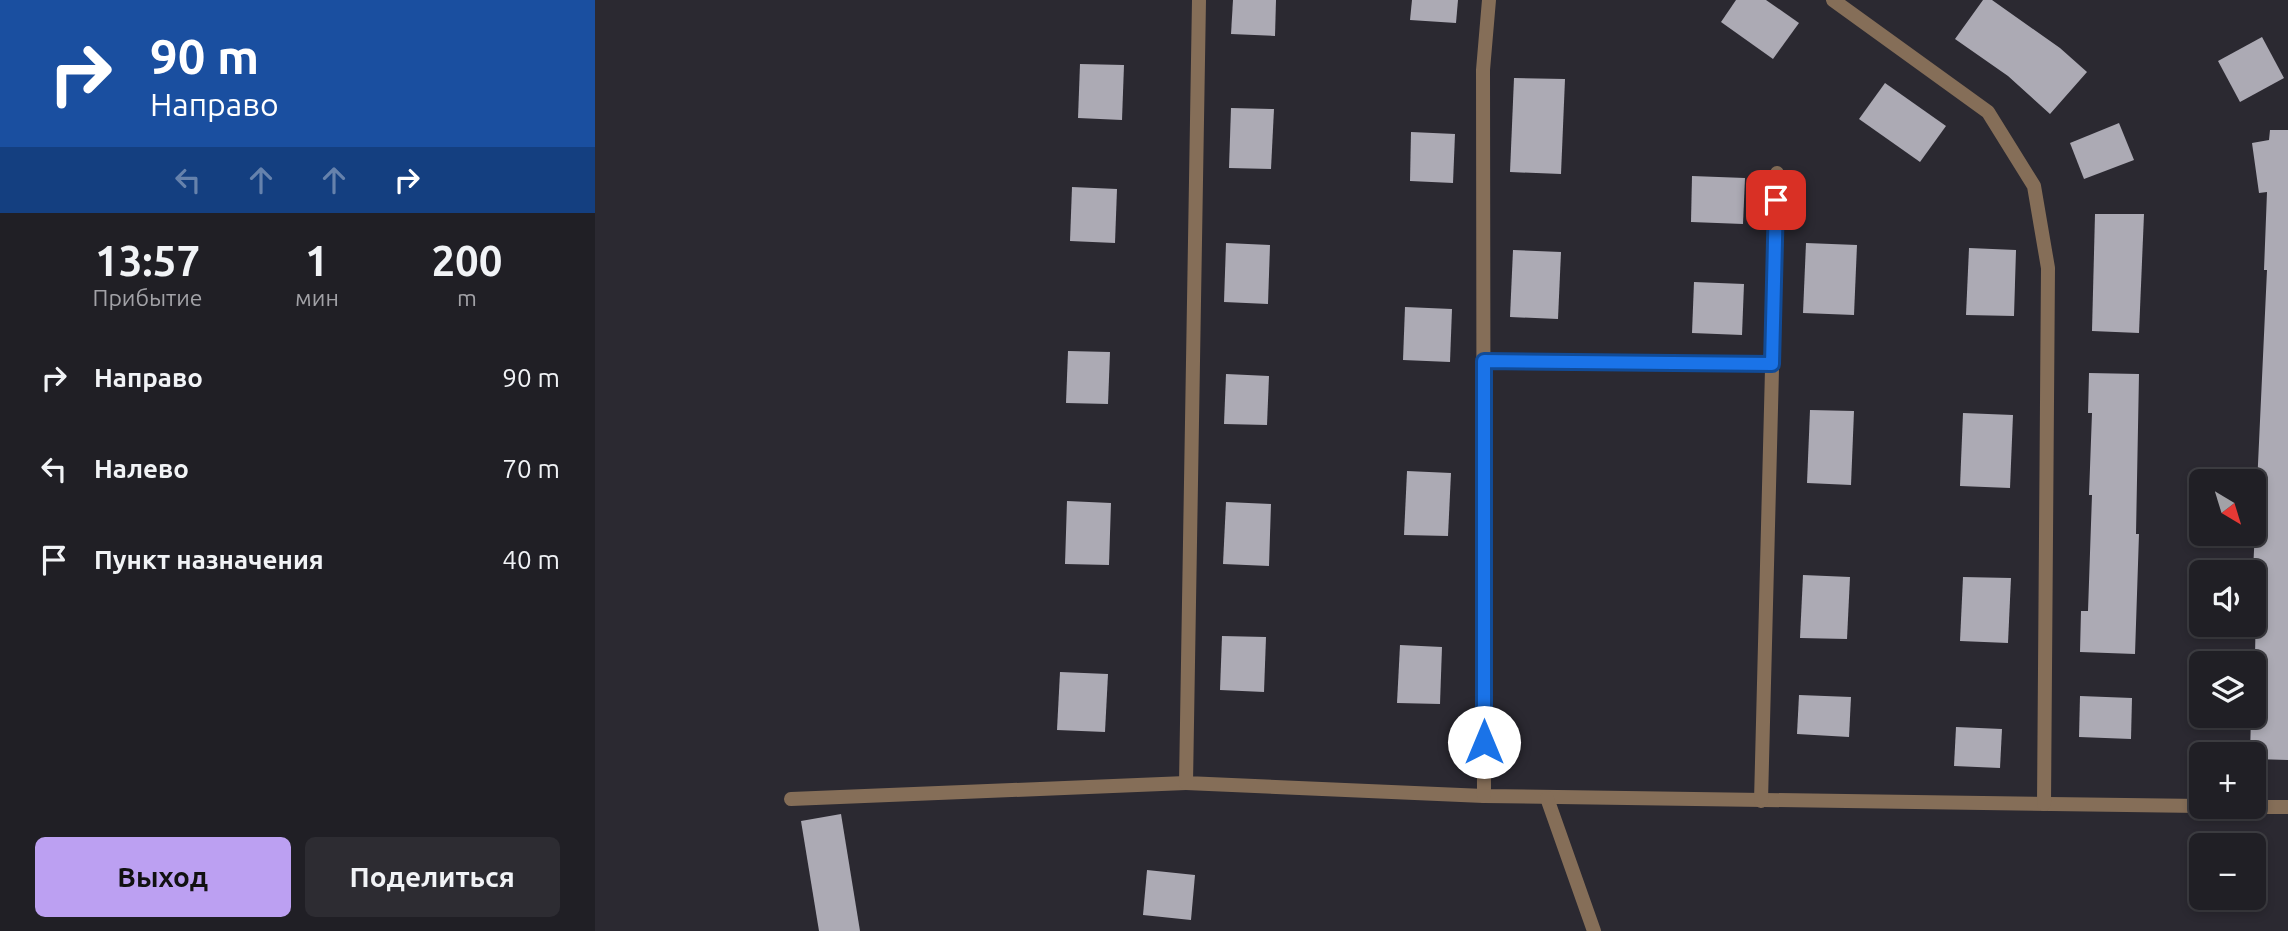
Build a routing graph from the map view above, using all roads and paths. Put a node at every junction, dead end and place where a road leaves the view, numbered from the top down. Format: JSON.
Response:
{"nodes":[{"id":1,"x":1199,"y":0,"type":"edge"},
{"id":2,"x":1489,"y":0,"type":"edge"},
{"id":3,"x":1833,"y":0,"type":"edge"},
{"id":4,"x":1777,"y":173,"type":"dead end"},
{"id":5,"x":1484,"y":361,"type":"junction"},
{"id":6,"x":1772,"y":364,"type":"junction"},
{"id":7,"x":1186,"y":783,"type":"junction"},
{"id":8,"x":1484,"y":796,"type":"junction"},
{"id":9,"x":1547,"y":797,"type":"junction"},
{"id":10,"x":791,"y":799,"type":"dead end"},
{"id":11,"x":1761,"y":801,"type":"junction"},
{"id":12,"x":2044,"y":804,"type":"junction"},
{"id":13,"x":2189,"y":806,"type":"edge"},
{"id":14,"x":2266,"y":807,"type":"edge"},
{"id":15,"x":2288,"y":807,"type":"edge"},
{"id":16,"x":1594,"y":931,"type":"edge"}],
"edges":[{"from":1,"to":7,"type":"street"},
{"from":2,"to":5,"type":"street"},
{"from":3,"to":12,"type":"street"},
{"from":4,"to":6,"type":"street"},
{"from":5,"to":6,"type":"street"},
{"from":5,"to":8,"type":"street"},
{"from":6,"to":11,"type":"street"},
{"from":7,"to":8,"type":"street"},
{"from":7,"to":10,"type":"street"},
{"from":8,"to":9,"type":"street"},
{"from":9,"to":11,"type":"street"},
{"from":9,"to":16,"type":"street"},
{"from":11,"to":12,"type":"street"},
{"from":12,"to":13,"type":"street"},
{"from":14,"to":15,"type":"street"}]}
